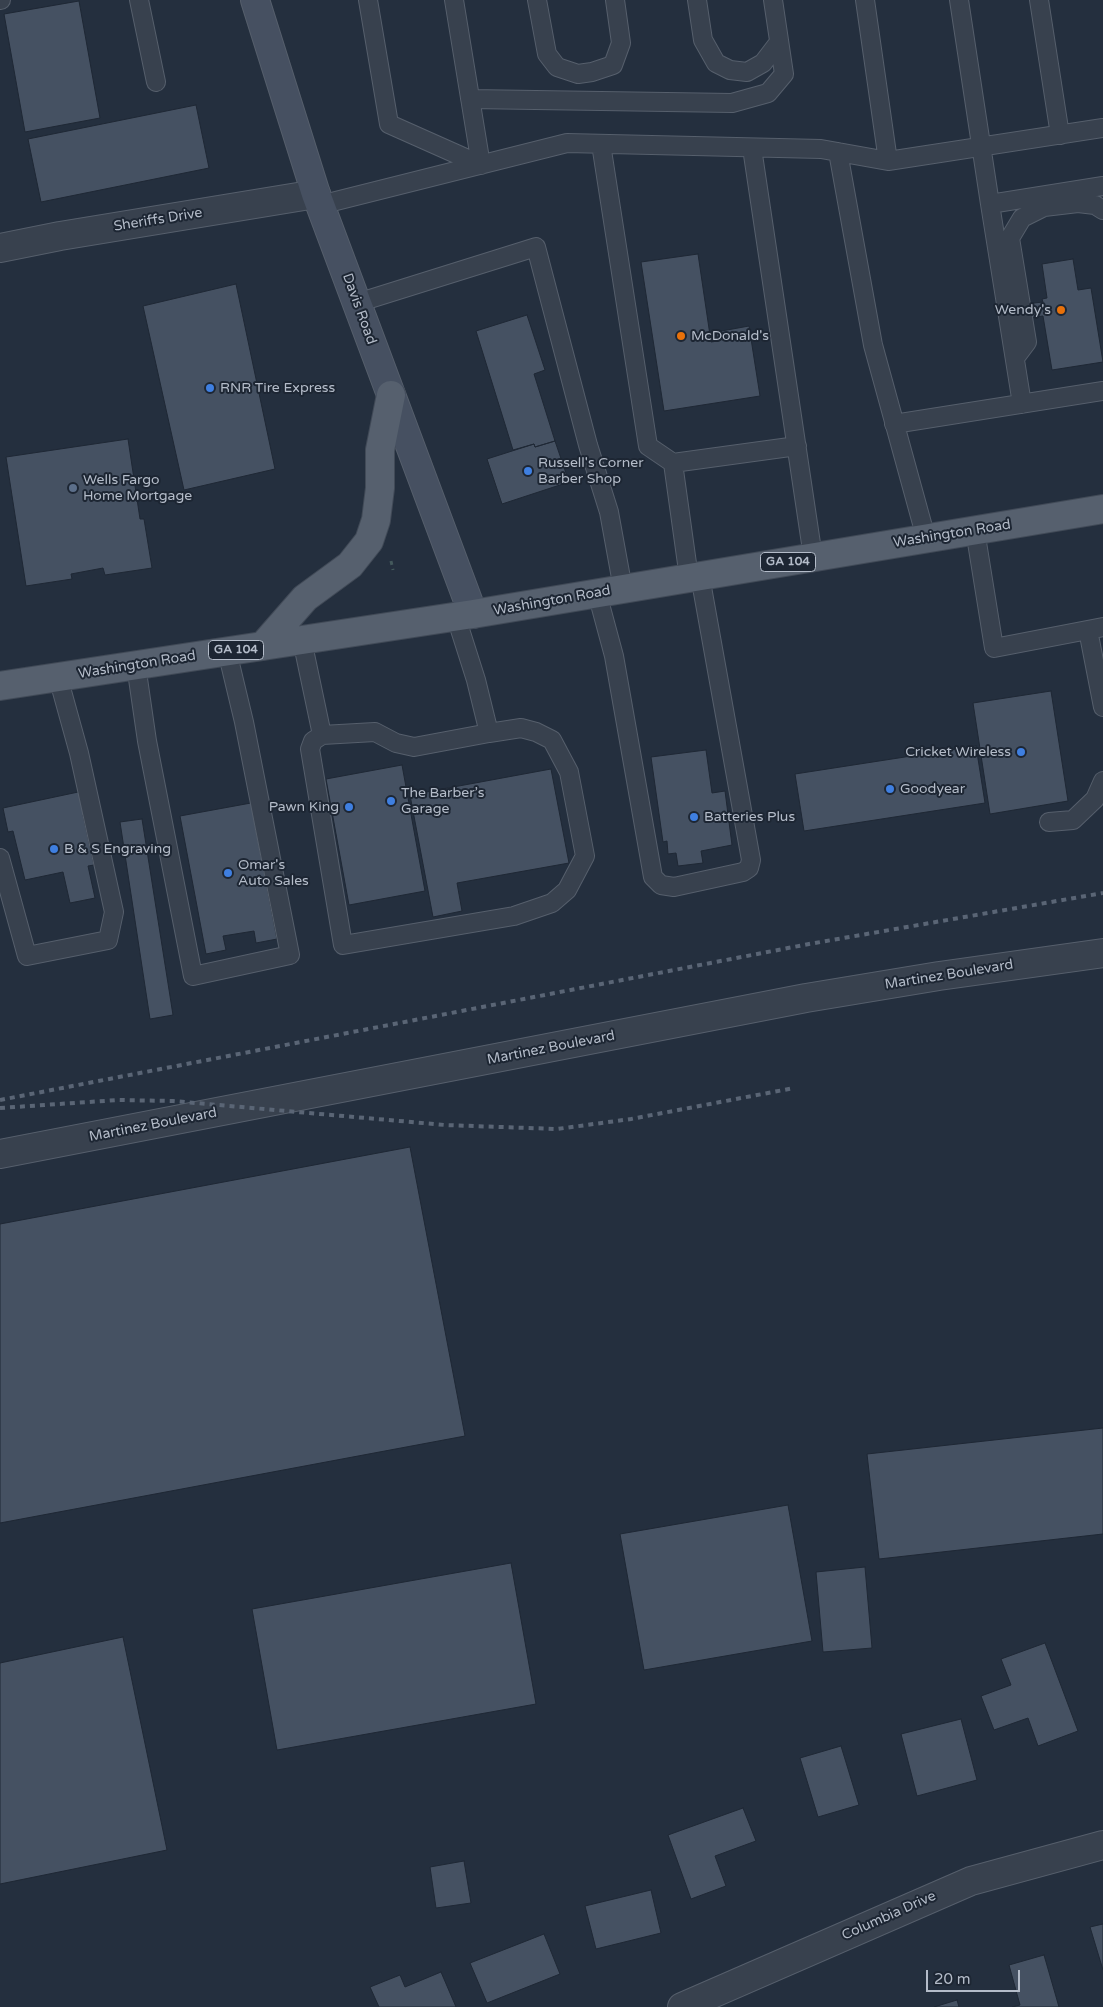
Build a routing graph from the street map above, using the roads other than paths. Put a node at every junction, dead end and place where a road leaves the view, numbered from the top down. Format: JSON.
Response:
{"nodes":[{"id":1,"x":139,"y":0,"type":"edge"},
{"id":2,"x":255,"y":0,"type":"edge"},
{"id":3,"x":368,"y":0,"type":"edge"},
{"id":4,"x":454,"y":0,"type":"edge"},
{"id":5,"x":537,"y":0,"type":"edge"},
{"id":6,"x":615,"y":0,"type":"edge"},
{"id":7,"x":697,"y":0,"type":"edge"},
{"id":8,"x":773,"y":0,"type":"edge"},
{"id":9,"x":865,"y":0,"type":"edge"},
{"id":10,"x":959,"y":0,"type":"edge"},
{"id":11,"x":1039,"y":0,"type":"edge"},
{"id":12,"x":779,"y":42,"type":"junction"},
{"id":13,"x":156,"y":82,"type":"dead end"},
{"id":14,"x":470,"y":99,"type":"junction"},
{"id":15,"x":1103,"y":128,"type":"edge"},
{"id":16,"x":1060,"y":135,"type":"junction"},
{"id":17,"x":601,"y":144,"type":"junction"},
{"id":18,"x":981,"y":147,"type":"junction"},
{"id":19,"x":752,"y":148,"type":"junction"},
{"id":20,"x":838,"y":152,"type":"junction"},
{"id":21,"x":888,"y":161,"type":"junction"},
{"id":22,"x":481,"y":164,"type":"junction"},
{"id":23,"x":1103,"y":186,"type":"edge"},
{"id":24,"x":318,"y":199,"type":"junction"},
{"id":25,"x":990,"y":204,"type":"junction"},
{"id":26,"x":1103,"y":210,"type":"edge"},
{"id":27,"x":0,"y":248,"type":"edge"},
{"id":28,"x":356,"y":303,"type":"junction"},
{"id":29,"x":1015,"y":358,"type":"junction"},
{"id":30,"x":1103,"y":391,"type":"edge"},
{"id":31,"x":391,"y":396,"type":"junction"},
{"id":32,"x":1022,"y":404,"type":"junction"},
{"id":33,"x":894,"y":424,"type":"junction"},
{"id":34,"x":797,"y":446,"type":"junction"},
{"id":35,"x":673,"y":463,"type":"junction"},
{"id":36,"x":1102,"y":513,"type":"edge"},
{"id":37,"x":975,"y":530,"type":"junction"},
{"id":38,"x":926,"y":538,"type":"junction"},
{"id":39,"x":814,"y":557,"type":"junction"},
{"id":40,"x":695,"y":577,"type":"junction"},
{"id":41,"x":623,"y":589,"type":"junction"},
{"id":42,"x":597,"y":593,"type":"junction"},
{"id":43,"x":464,"y":615,"type":"junction"},
{"id":44,"x":1095,"y":628,"type":"edge"},
{"id":45,"x":302,"y":640,"type":"junction"},
{"id":46,"x":263,"y":646,"type":"junction"},
{"id":47,"x":227,"y":651,"type":"junction"},
{"id":48,"x":136,"y":665,"type":"junction"},
{"id":49,"x":58,"y":677,"type":"junction"},
{"id":50,"x":0,"y":686,"type":"edge"},
{"id":51,"x":1103,"y":707,"type":"edge"},
{"id":52,"x":489,"y":733,"type":"junction"},
{"id":53,"x":322,"y":735,"type":"junction"},
{"id":54,"x":1103,"y":781,"type":"edge"},
{"id":55,"x":1049,"y":822,"type":"dead end"},
{"id":56,"x":0,"y":858,"type":"edge"},
{"id":57,"x":1103,"y":952,"type":"edge"},
{"id":58,"x":0,"y":1154,"type":"edge"},
{"id":59,"x":1103,"y":1845,"type":"edge"},
{"id":60,"x":682,"y":2007,"type":"edge"}],
"edges":[{"from":1,"to":13,"type":"lane"},
{"from":2,"to":24,"type":"main road","name":"Davis Road"},
{"from":3,"to":22,"type":"lane"},
{"from":4,"to":14,"type":"lane"},
{"from":5,"to":6,"type":"lane"},
{"from":7,"to":12,"type":"lane"},
{"from":8,"to":12,"type":"lane"},
{"from":9,"to":21,"type":"lane"},
{"from":10,"to":18,"type":"lane"},
{"from":11,"to":16,"type":"lane"},
{"from":12,"to":14,"type":"lane"},
{"from":14,"to":22,"type":"lane"},
{"from":15,"to":16,"type":"lane"},
{"from":16,"to":18,"type":"lane"},
{"from":17,"to":19,"type":"lane"},
{"from":17,"to":22,"type":"lane"},
{"from":17,"to":35,"type":"lane"},
{"from":18,"to":21,"type":"lane"},
{"from":18,"to":25,"type":"lane"},
{"from":19,"to":20,"type":"lane"},
{"from":19,"to":34,"type":"lane"},
{"from":20,"to":21,"type":"lane"},
{"from":20,"to":33,"type":"lane"},
{"from":22,"to":24,"type":"lane"},
{"from":23,"to":25,"type":"lane"},
{"from":24,"to":27,"type":"street","name":"Sheriffs Drive"},
{"from":24,"to":28,"type":"main road","name":"Davis Road"},
{"from":25,"to":29,"type":"lane"},
{"from":26,"to":29,"type":"lane"},
{"from":28,"to":31,"type":"main road","name":"Davis Road"},
{"from":28,"to":41,"type":"lane"},
{"from":29,"to":32,"type":"lane"},
{"from":30,"to":32,"type":"lane"},
{"from":31,"to":43,"type":"main road","name":"Davis Road"},
{"from":31,"to":46,"type":"main road"},
{"from":32,"to":33,"type":"lane"},
{"from":33,"to":38,"type":"lane"},
{"from":34,"to":35,"type":"lane"},
{"from":34,"to":39,"type":"lane"},
{"from":35,"to":40,"type":"lane"},
{"from":36,"to":37,"type":"main road","name":"Washington Road","number":"GA 104"},
{"from":37,"to":38,"type":"main road","name":"Washington Road","number":"GA 104"},
{"from":37,"to":44,"type":"lane"},
{"from":38,"to":39,"type":"main road","name":"Washington Road","number":"GA 104"},
{"from":39,"to":40,"type":"main road","name":"Washington Road","number":"GA 104"},
{"from":40,"to":41,"type":"main road","name":"Washington Road","number":"GA 104"},
{"from":40,"to":42,"type":"lane"},
{"from":41,"to":42,"type":"main road","name":"Washington Road","number":"GA 104"},
{"from":42,"to":43,"type":"main road","name":"Washington Road","number":"GA 104"},
{"from":43,"to":45,"type":"main road","name":"Washington Road","number":"GA 104"},
{"from":43,"to":52,"type":"lane"},
{"from":44,"to":51,"type":"lane"},
{"from":45,"to":46,"type":"main road","name":"Washington Road","number":"GA 104"},
{"from":45,"to":53,"type":"lane"},
{"from":46,"to":47,"type":"main road","name":"Washington Road","number":"GA 104"},
{"from":47,"to":48,"type":"main road","name":"Washington Road","number":"GA 104"},
{"from":47,"to":48,"type":"lane"},
{"from":48,"to":49,"type":"main road","name":"Washington Road","number":"GA 104"},
{"from":49,"to":50,"type":"main road","name":"Washington Road","number":"GA 104"},
{"from":49,"to":56,"type":"lane"},
{"from":52,"to":53,"type":"lane"},
{"from":52,"to":53,"type":"lane"},
{"from":54,"to":55,"type":"lane"},
{"from":57,"to":58,"type":"street","name":"Martinez Boulevard"},
{"from":59,"to":60,"type":"street","name":"Columbia Drive"}]}
